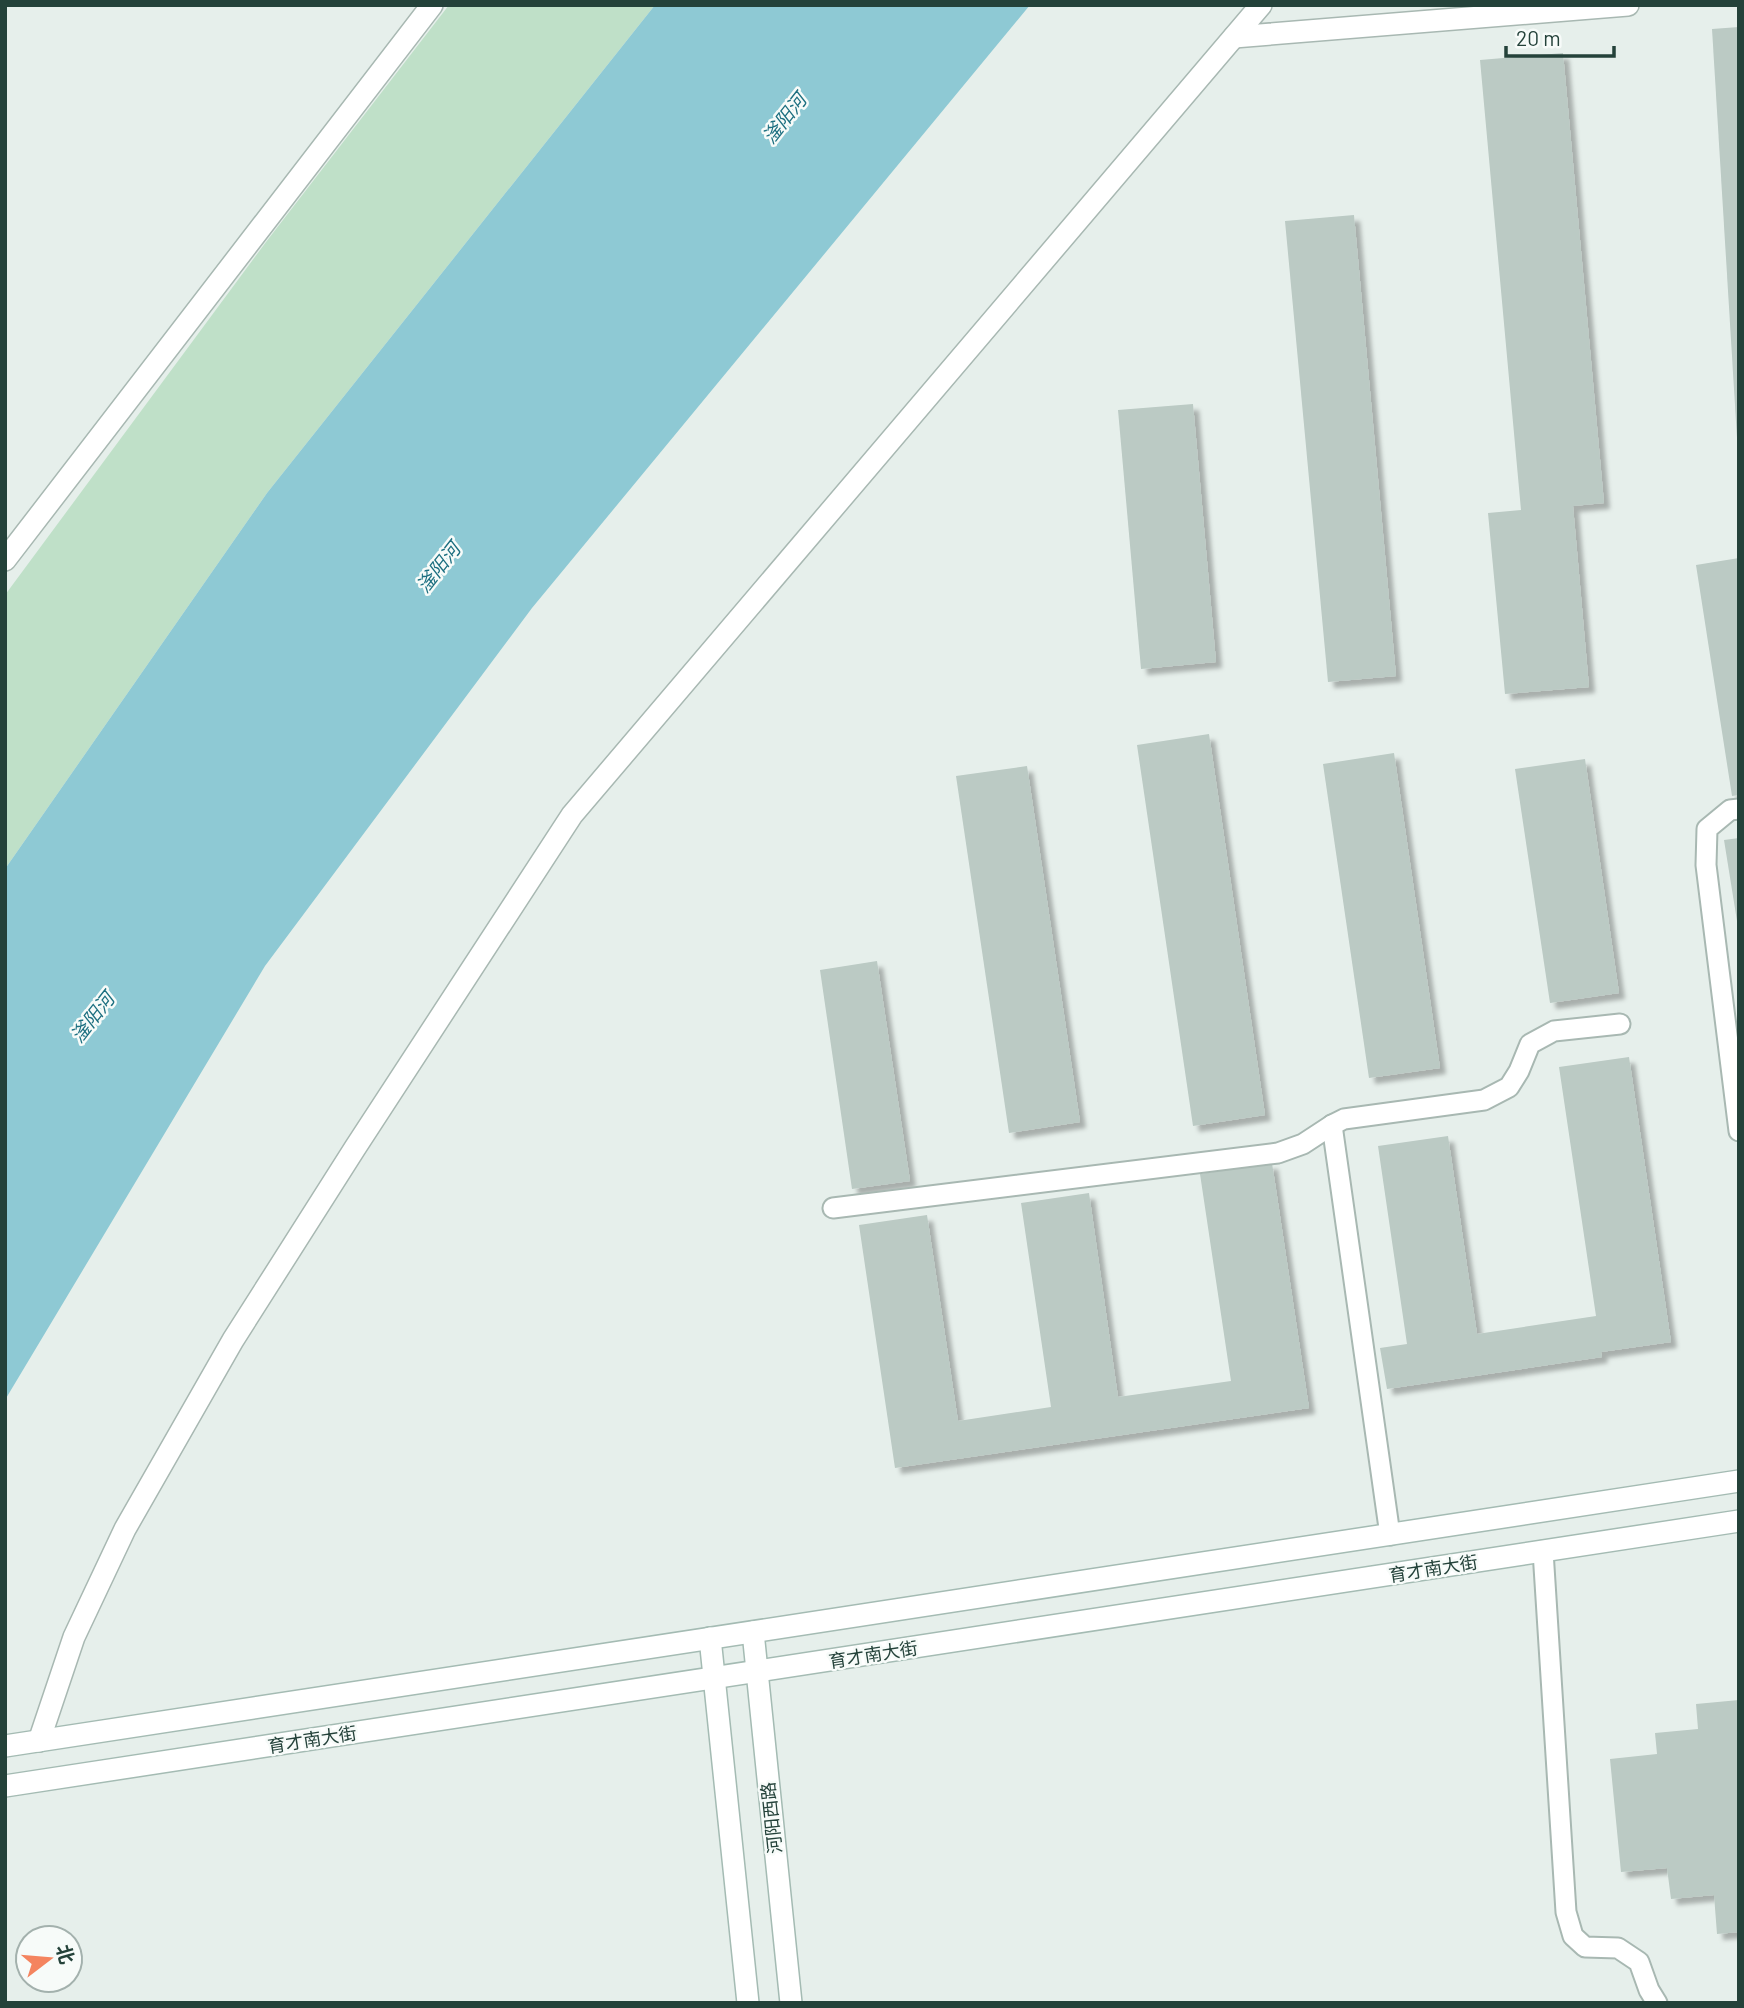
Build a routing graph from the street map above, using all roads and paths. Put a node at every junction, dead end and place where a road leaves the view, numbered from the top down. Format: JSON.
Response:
{"nodes":[{"id":1,"x":432,"y":5,"type":"edge"},
{"id":2,"x":1261,"y":5,"type":"edge"},
{"id":3,"x":1628,"y":5,"type":"edge"},
{"id":4,"x":1234,"y":37,"type":"junction"},
{"id":5,"x":5,"y":560,"type":"edge"},
{"id":6,"x":1739,"y":809,"type":"edge"},
{"id":7,"x":1620,"y":1024,"type":"dead end"},
{"id":8,"x":1332,"y":1125,"type":"junction"},
{"id":9,"x":1739,"y":1131,"type":"edge"},
{"id":10,"x":833,"y":1208,"type":"dead end"},
{"id":11,"x":1739,"y":1481,"type":"edge"},
{"id":12,"x":1739,"y":1521,"type":"edge"},
{"id":13,"x":1390,"y":1535,"type":"junction"},
{"id":14,"x":1543,"y":1551,"type":"junction"},
{"id":15,"x":752,"y":1632,"type":"junction"},
{"id":16,"x":710,"y":1638,"type":"junction"},
{"id":17,"x":756,"y":1672,"type":"junction"},
{"id":18,"x":715,"y":1678,"type":"junction"},
{"id":19,"x":21,"y":1744,"type":"edge"},
{"id":20,"x":6,"y":1786,"type":"edge"},
{"id":21,"x":748,"y":2003,"type":"edge"},
{"id":22,"x":791,"y":2003,"type":"edge"},
{"id":23,"x":1657,"y":2003,"type":"edge"}],
"edges":[{"from":1,"to":5,"type":"main road"},
{"from":2,"to":4,"type":"main road"},
{"from":3,"to":4,"type":"main road"},
{"from":4,"to":19,"type":"main road"},
{"from":6,"to":9,"type":"lane"},
{"from":7,"to":8,"type":"lane"},
{"from":8,"to":10,"type":"lane"},
{"from":8,"to":13,"type":"lane"},
{"from":11,"to":13,"type":"main road"},
{"from":12,"to":14,"type":"main road","name":"育才南大街"},
{"from":13,"to":15,"type":"main road"},
{"from":14,"to":17,"type":"main road","name":"育才南大街"},
{"from":14,"to":23,"type":"lane"},
{"from":15,"to":16,"type":"main road"},
{"from":15,"to":17,"type":"main road","name":"河阳西路"},
{"from":16,"to":18,"type":"main road"},
{"from":16,"to":19,"type":"main road"},
{"from":17,"to":18,"type":"main road","name":"育才南大街"},
{"from":17,"to":22,"type":"main road","name":"河阳西路"},
{"from":18,"to":20,"type":"main road","name":"育才南大街"},
{"from":18,"to":21,"type":"main road"}]}
